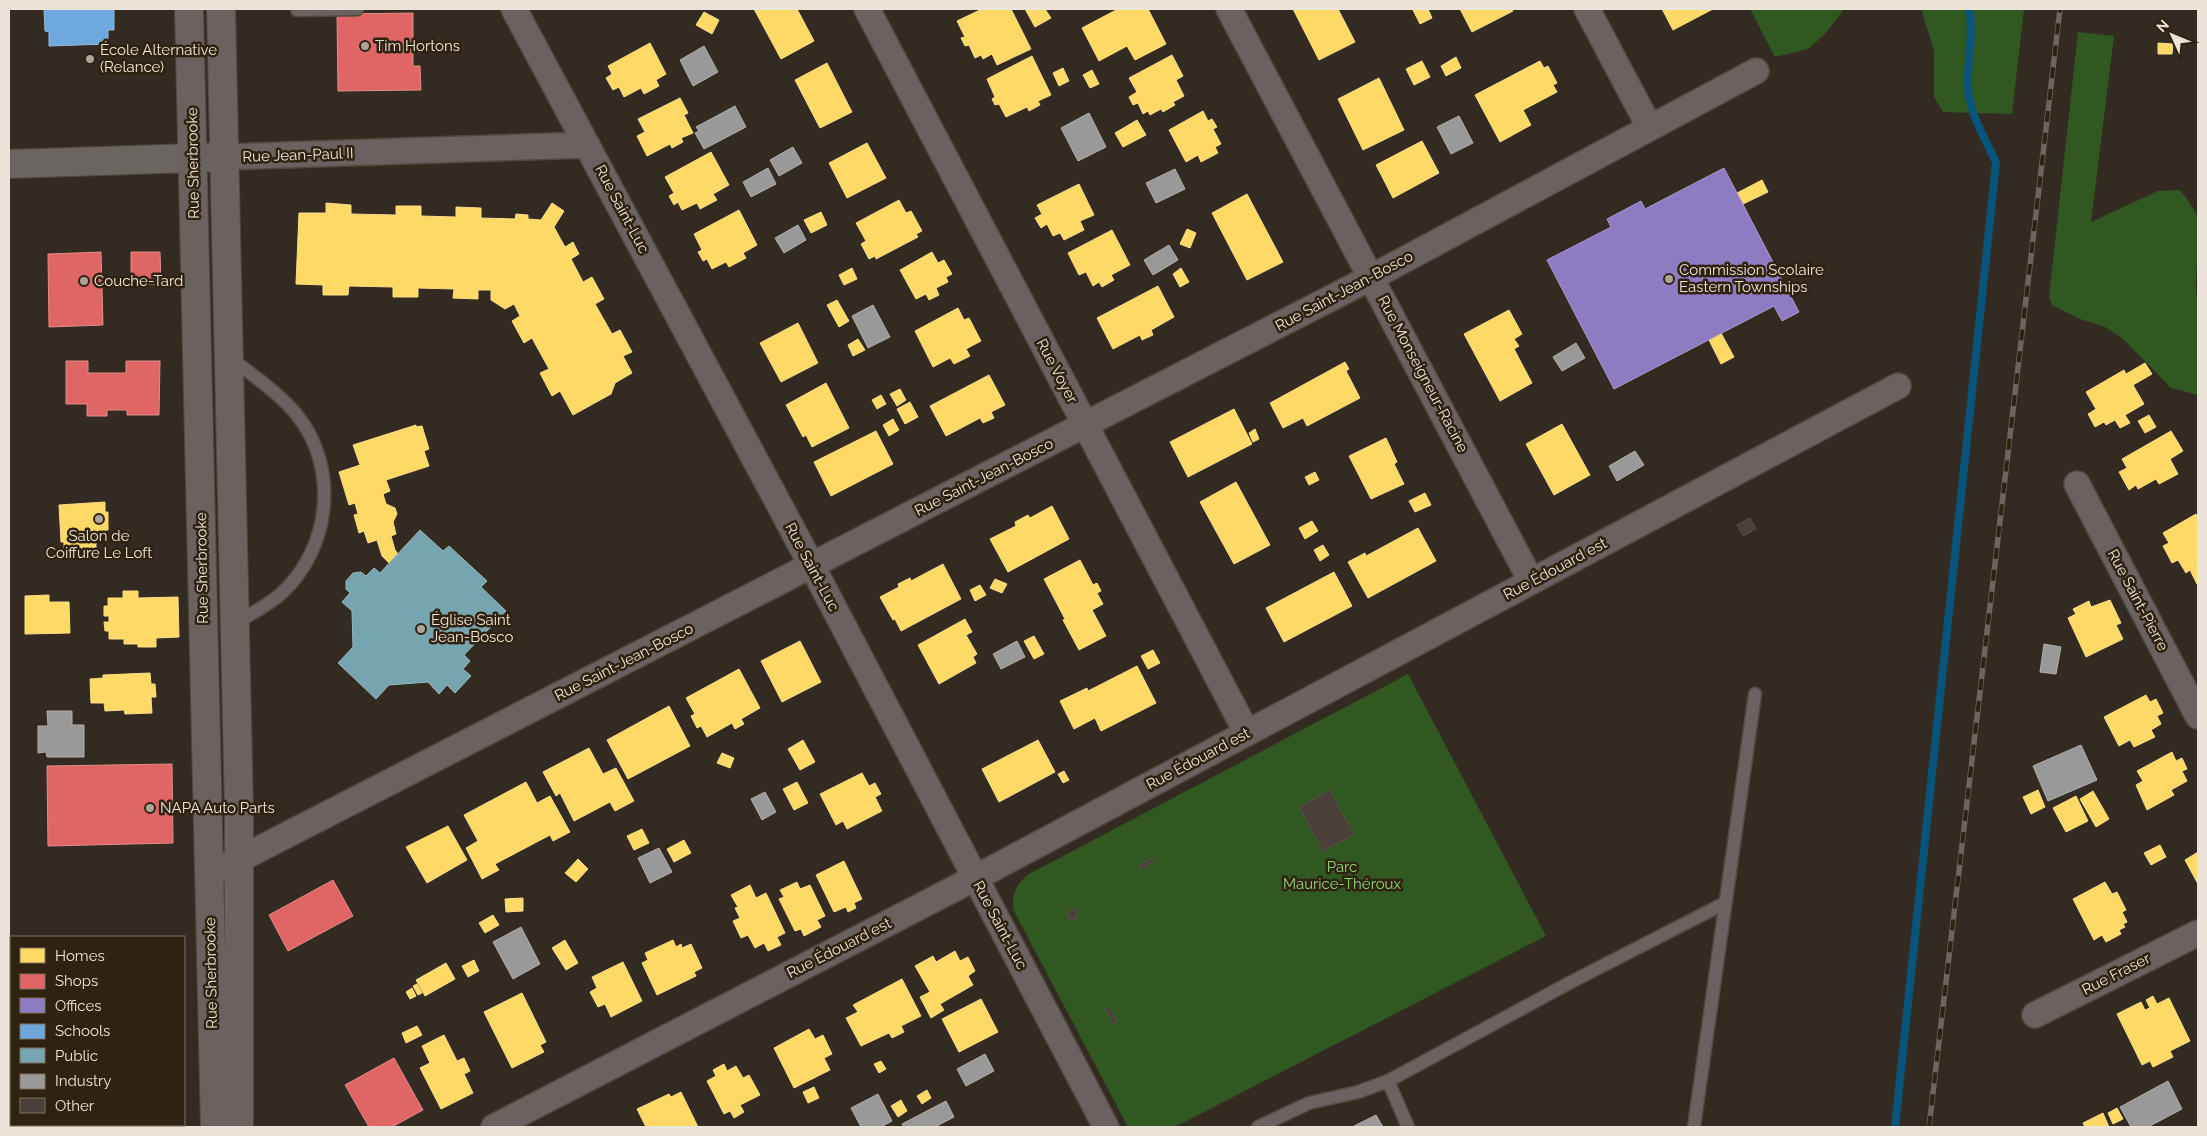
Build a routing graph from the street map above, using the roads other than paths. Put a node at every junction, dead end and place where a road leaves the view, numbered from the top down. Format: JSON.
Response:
{"nodes":[{"id":1,"x":188,"y":9,"type":"edge"},
{"id":2,"x":221,"y":9,"type":"edge"},
{"id":3,"x":357,"y":9,"type":"edge"},
{"id":4,"x":514,"y":9,"type":"edge"},
{"id":5,"x":867,"y":9,"type":"edge"},
{"id":6,"x":1229,"y":9,"type":"edge"},
{"id":7,"x":1587,"y":9,"type":"edge"},
{"id":8,"x":297,"y":10,"type":"edge"},
{"id":9,"x":1756,"y":71,"type":"dead end"},
{"id":10,"x":1650,"y":128,"type":"junction"},
{"id":11,"x":588,"y":145,"type":"junction"},
{"id":12,"x":224,"y":157,"type":"junction"},
{"id":13,"x":193,"y":158,"type":"junction"},
{"id":14,"x":9,"y":164,"type":"edge"},
{"id":15,"x":1372,"y":277,"type":"junction"},
{"id":16,"x":229,"y":356,"type":"junction"},
{"id":17,"x":1898,"y":386,"type":"dead end"},
{"id":18,"x":1085,"y":425,"type":"junction"},
{"id":19,"x":2077,"y":484,"type":"dead end"},
{"id":20,"x":812,"y":566,"type":"junction"},
{"id":21,"x":1531,"y":582,"type":"junction"},
{"id":22,"x":235,"y":623,"type":"junction"},
{"id":23,"x":1755,"y":694,"type":"dead end"},
{"id":24,"x":2198,"y":716,"type":"edge"},
{"id":25,"x":1247,"y":733,"type":"junction"},
{"id":26,"x":239,"y":860,"type":"junction"},
{"id":27,"x":209,"y":875,"type":"junction"},
{"id":28,"x":975,"y":878,"type":"junction"},
{"id":29,"x":1725,"y":903,"type":"junction"},
{"id":30,"x":2198,"y":933,"type":"edge"},
{"id":31,"x":2034,"y":1015,"type":"dead end"},
{"id":32,"x":1388,"y":1081,"type":"junction"},
{"id":33,"x":215,"y":1127,"type":"edge"},
{"id":34,"x":239,"y":1127,"type":"edge"},
{"id":35,"x":494,"y":1127,"type":"edge"},
{"id":36,"x":1106,"y":1127,"type":"edge"},
{"id":37,"x":1258,"y":1127,"type":"edge"},
{"id":38,"x":1408,"y":1127,"type":"edge"},
{"id":39,"x":1694,"y":1127,"type":"edge"}],
"edges":[{"from":1,"to":13,"type":"main road","name":"Rue Sherbrooke"},
{"from":2,"to":12,"type":"main road","name":"Rue Sherbrooke"},
{"from":3,"to":8,"type":"lane"},
{"from":4,"to":11,"type":"street","name":"Rue Saint-Luc"},
{"from":5,"to":18,"type":"street","name":"Rue Voyer"},
{"from":6,"to":15,"type":"street","name":"Rue Monseigneur-Racine"},
{"from":7,"to":10,"type":"street"},
{"from":9,"to":10,"type":"street","name":"Rue Saint-Jean-Bosco"},
{"from":10,"to":15,"type":"street","name":"Rue Saint-Jean-Bosco"},
{"from":11,"to":12,"type":"street","name":"Rue Jean-Paul II"},
{"from":11,"to":20,"type":"street","name":"Rue Saint-Luc"},
{"from":12,"to":13,"type":"street","name":"Rue Jean-Paul II"},
{"from":12,"to":16,"type":"main road","name":"Rue Sherbrooke"},
{"from":13,"to":14,"type":"street","name":"Rue Jean-Paul II"},
{"from":13,"to":27,"type":"main road","name":"Rue Sherbrooke"},
{"from":15,"to":18,"type":"street","name":"Rue Saint-Jean-Bosco"},
{"from":15,"to":21,"type":"street","name":"Rue Monseigneur-Racine"},
{"from":16,"to":22,"type":"main road","name":"Rue Sherbrooke"},
{"from":16,"to":22,"type":"lane"},
{"from":17,"to":21,"type":"street","name":"Rue Édouard est"},
{"from":18,"to":20,"type":"street","name":"Rue Saint-Jean-Bosco"},
{"from":18,"to":25,"type":"street","name":"Rue Voyer"},
{"from":19,"to":24,"type":"street","name":"Rue Saint-Pierre"},
{"from":20,"to":26,"type":"street","name":"Rue Saint-Jean-Bosco"},
{"from":20,"to":28,"type":"street","name":"Rue Saint-Luc"},
{"from":21,"to":25,"type":"street","name":"Rue Édouard est"},
{"from":22,"to":26,"type":"main road","name":"Rue Sherbrooke"},
{"from":23,"to":29,"type":"lane"},
{"from":25,"to":28,"type":"street","name":"Rue Édouard est"},
{"from":26,"to":27,"type":"street","name":"Rue Saint-Jean-Bosco"},
{"from":26,"to":34,"type":"main road","name":"Rue Sherbrooke"},
{"from":27,"to":33,"type":"main road","name":"Rue Sherbrooke"},
{"from":28,"to":35,"type":"street","name":"Rue Édouard est"},
{"from":28,"to":36,"type":"street","name":"Rue Saint-Luc"},
{"from":29,"to":32,"type":"lane"},
{"from":29,"to":39,"type":"lane"},
{"from":30,"to":31,"type":"street","name":"Rue Fraser"},
{"from":32,"to":37,"type":"lane"},
{"from":32,"to":38,"type":"lane"}]}
